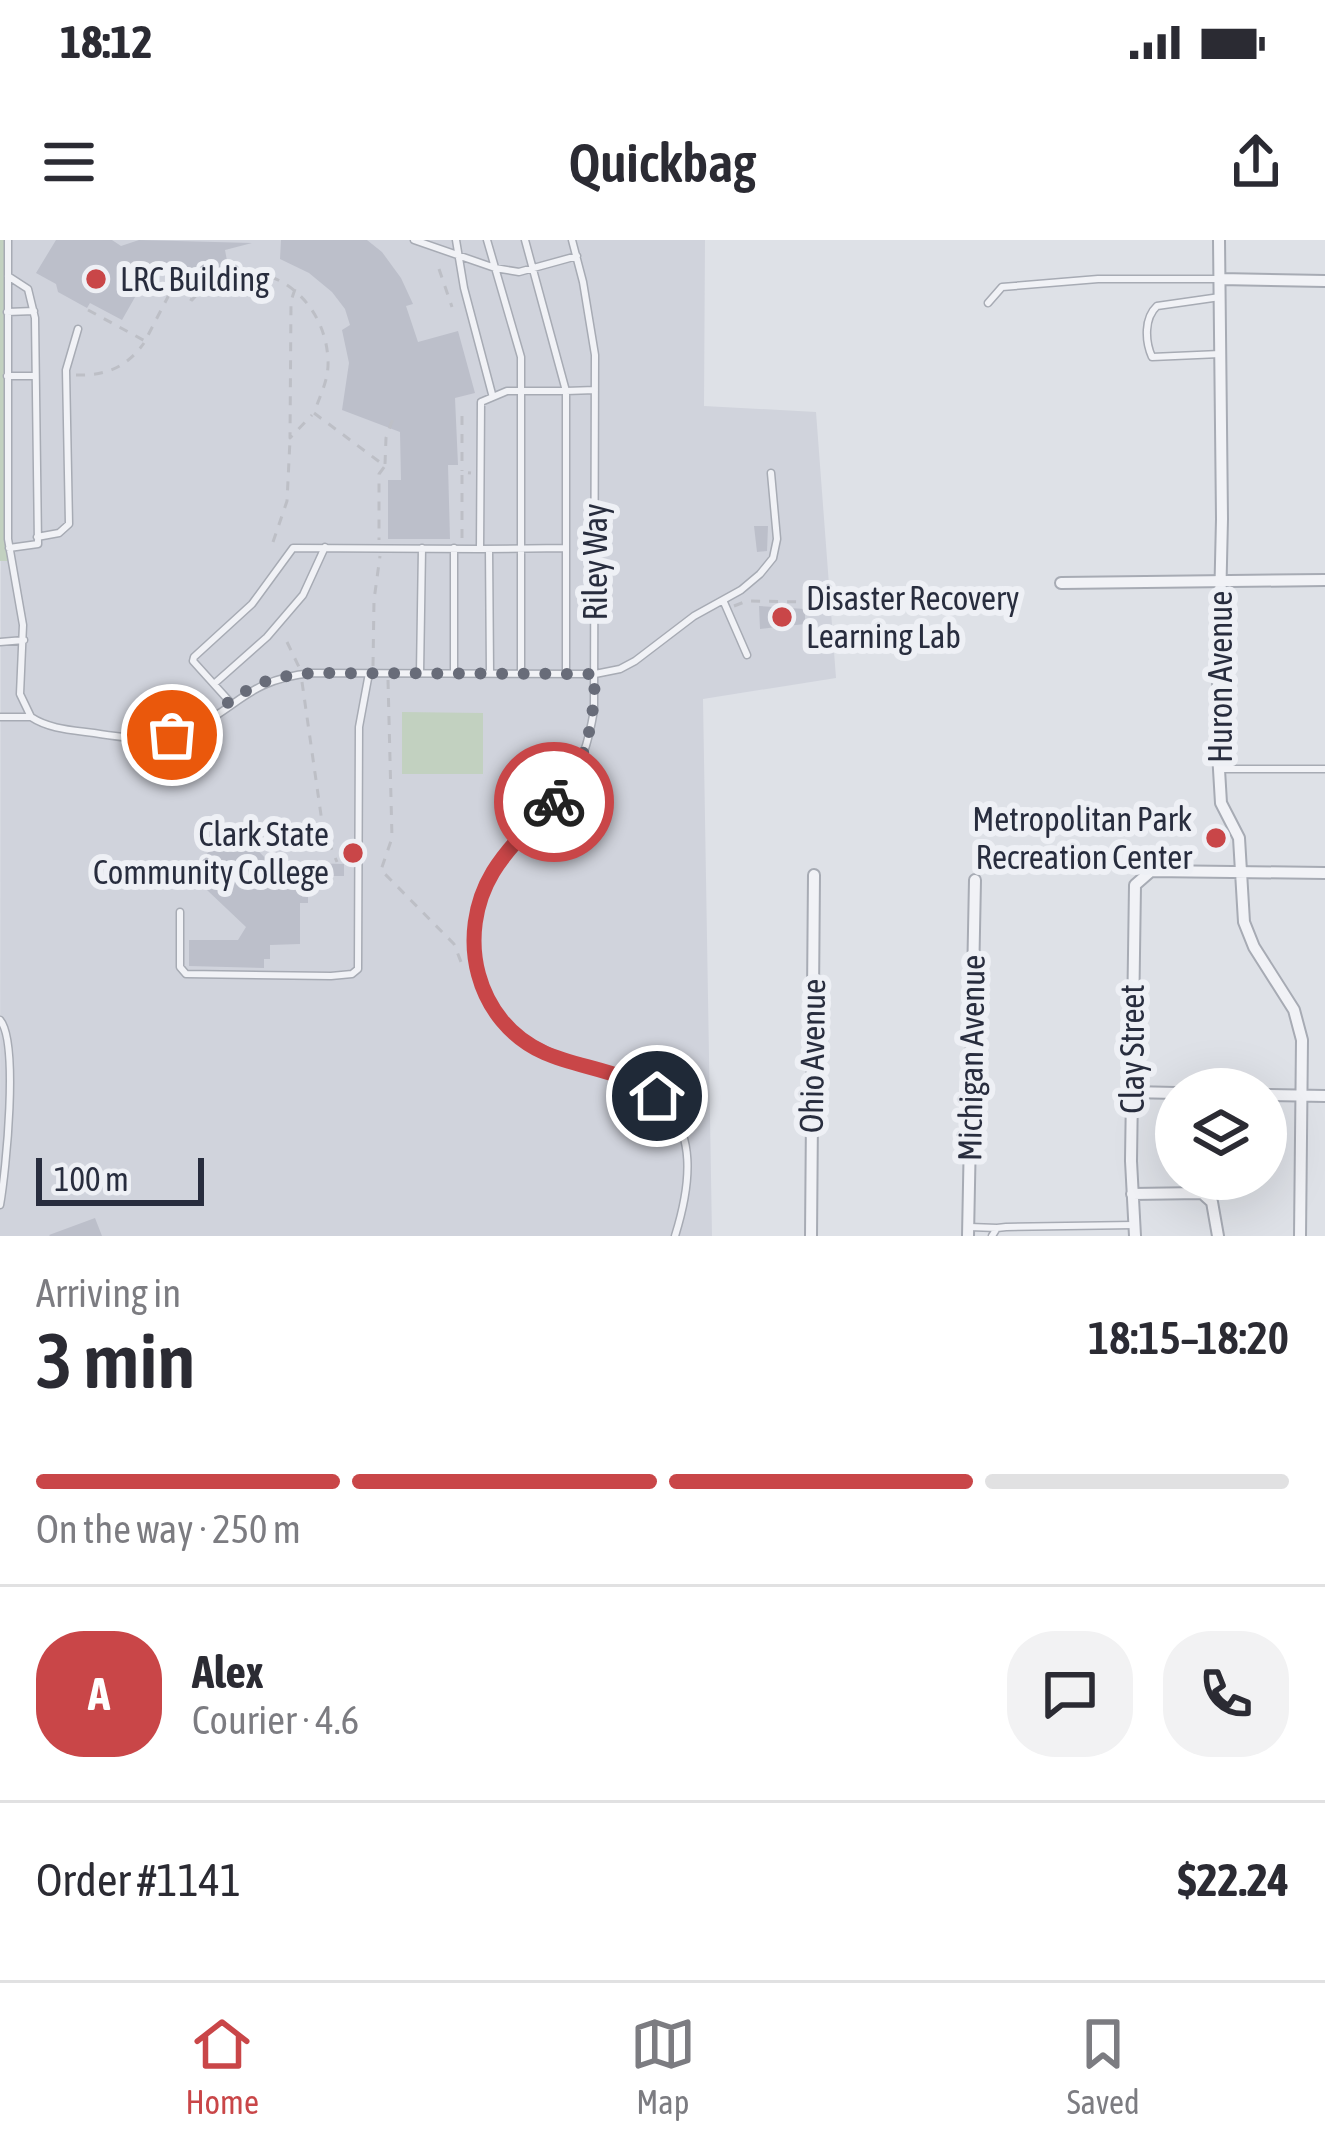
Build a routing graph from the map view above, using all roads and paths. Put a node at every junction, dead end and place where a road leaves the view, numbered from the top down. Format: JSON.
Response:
{"nodes":[{"id":1,"x":8,"y":240,"type":"edge"},
{"id":2,"x":414,"y":240,"type":"edge"},
{"id":3,"x":456,"y":240,"type":"edge"},
{"id":4,"x":488,"y":240,"type":"edge"},
{"id":5,"x":524,"y":240,"type":"edge"},
{"id":6,"x":572,"y":240,"type":"edge"},
{"id":7,"x":1220,"y":240,"type":"edge"},
{"id":8,"x":459,"y":256,"type":"junction"},
{"id":9,"x":577,"y":256,"type":"junction"},
{"id":10,"x":495,"y":268,"type":"junction"},
{"id":11,"x":439,"y":269,"type":"dead end"},
{"id":12,"x":532,"y":269,"type":"junction"},
{"id":13,"x":6,"y":275,"type":"junction"},
{"id":14,"x":1220,"y":279,"type":"junction"},
{"id":15,"x":1325,"y":281,"type":"edge"},
{"id":16,"x":296,"y":287,"type":"dead end"},
{"id":17,"x":1220,"y":297,"type":"junction"},
{"id":18,"x":988,"y":303,"type":"dead end"},
{"id":19,"x":452,"y":307,"type":"dead end"},
{"id":20,"x":34,"y":311,"type":"junction"},
{"id":21,"x":7,"y":312,"type":"junction"},
{"id":22,"x":78,"y":329,"type":"dead end"},
{"id":23,"x":146,"y":341,"type":"dead end"},
{"id":24,"x":1220,"y":354,"type":"junction"},
{"id":25,"x":73,"y":375,"type":"dead end"},
{"id":26,"x":7,"y":376,"type":"junction"},
{"id":27,"x":35,"y":376,"type":"junction"},
{"id":28,"x":595,"y":390,"type":"junction"},
{"id":29,"x":522,"y":391,"type":"junction"},
{"id":30,"x":566,"y":391,"type":"junction"},
{"id":31,"x":492,"y":394,"type":"junction"},
{"id":32,"x":314,"y":413,"type":"dead end"},
{"id":33,"x":395,"y":413,"type":"dead end"},
{"id":34,"x":462,"y":416,"type":"dead end"},
{"id":35,"x":290,"y":438,"type":"junction"},
{"id":36,"x":385,"y":466,"type":"dead end"},
{"id":37,"x":462,"y":472,"type":"junction"},
{"id":38,"x":480,"y":473,"type":"junction"},
{"id":39,"x":771,"y":473,"type":"dead end"},
{"id":40,"x":38,"y":537,"type":"junction"},
{"id":41,"x":273,"y":542,"type":"dead end"},
{"id":42,"x":454,"y":545,"type":"junction"},
{"id":43,"x":9,"y":548,"type":"junction"},
{"id":44,"x":325,"y":548,"type":"junction"},
{"id":45,"x":422,"y":548,"type":"junction"},
{"id":46,"x":523,"y":548,"type":"junction"},
{"id":47,"x":566,"y":548,"type":"junction"},
{"id":48,"x":484,"y":549,"type":"junction"},
{"id":49,"x":1325,"y":580,"type":"edge"},
{"id":50,"x":1219,"y":582,"type":"junction"},
{"id":51,"x":1060,"y":583,"type":"dead end"},
{"id":52,"x":725,"y":605,"type":"junction"},
{"id":53,"x":806,"y":614,"type":"dead end"},
{"id":54,"x":24,"y":640,"type":"junction"},
{"id":55,"x":0,"y":642,"type":"edge"},
{"id":56,"x":287,"y":642,"type":"dead end"},
{"id":57,"x":747,"y":655,"type":"dead end"},
{"id":58,"x":369,"y":673,"type":"junction"},
{"id":59,"x":420,"y":673,"type":"junction"},
{"id":60,"x":301,"y":674,"type":"junction"},
{"id":61,"x":454,"y":674,"type":"junction"},
{"id":62,"x":490,"y":674,"type":"junction"},
{"id":63,"x":521,"y":674,"type":"junction"},
{"id":64,"x":566,"y":674,"type":"junction"},
{"id":65,"x":595,"y":674,"type":"junction"},
{"id":66,"x":214,"y":685,"type":"junction"},
{"id":67,"x":230,"y":702,"type":"junction"},
{"id":68,"x":0,"y":717,"type":"edge"},
{"id":69,"x":31,"y":718,"type":"junction"},
{"id":70,"x":1219,"y":769,"type":"junction"},
{"id":71,"x":1325,"y":769,"type":"edge"},
{"id":72,"x":337,"y":862,"type":"dead end"},
{"id":73,"x":1243,"y":873,"type":"junction"},
{"id":74,"x":1325,"y":873,"type":"edge"},
{"id":75,"x":814,"y":875,"type":"dead end"},
{"id":76,"x":975,"y":880,"type":"dead end"},
{"id":77,"x":180,"y":912,"type":"dead end"},
{"id":78,"x":0,"y":1020,"type":"edge"},
{"id":79,"x":1131,"y":1092,"type":"junction"},
{"id":80,"x":1155,"y":1093,"type":"edge"},
{"id":81,"x":4,"y":1096,"type":"edge"},
{"id":82,"x":1287,"y":1096,"type":"edge"},
{"id":83,"x":1303,"y":1096,"type":"junction"},
{"id":84,"x":1325,"y":1096,"type":"edge"},
{"id":85,"x":1132,"y":1194,"type":"junction"},
{"id":86,"x":0,"y":1204,"type":"edge"},
{"id":87,"x":1135,"y":1230,"type":"edge"},
{"id":88,"x":968,"y":1232,"type":"edge"},
{"id":89,"x":995,"y":1232,"type":"edge"},
{"id":90,"x":675,"y":1236,"type":"edge"},
{"id":91,"x":811,"y":1236,"type":"edge"},
{"id":92,"x":1218,"y":1236,"type":"edge"},
{"id":93,"x":1300,"y":1236,"type":"edge"}],
"edges":[{"from":1,"to":13,"type":"lane"},
{"from":2,"to":8,"type":"lane"},
{"from":3,"to":8,"type":"lane"},
{"from":4,"to":10,"type":"lane"},
{"from":5,"to":12,"type":"lane"},
{"from":6,"to":9,"type":"lane","name":"Riley Way"},
{"from":7,"to":14,"type":"street","name":"Huron Avenue"},
{"from":8,"to":10,"type":"lane"},
{"from":8,"to":31,"type":"lane"},
{"from":9,"to":12,"type":"lane"},
{"from":9,"to":28,"type":"lane","name":"Riley Way"},
{"from":10,"to":12,"type":"lane"},
{"from":10,"to":29,"type":"lane"},
{"from":11,"to":19,"type":"path"},
{"from":12,"to":30,"type":"lane"},
{"from":13,"to":20,"type":"lane"},
{"from":13,"to":21,"type":"lane"},
{"from":14,"to":15,"type":"street"},
{"from":14,"to":17,"type":"street","name":"Huron Avenue"},
{"from":14,"to":18,"type":"lane"},
{"from":16,"to":35,"type":"path"},
{"from":17,"to":24,"type":"street","name":"Huron Avenue"},
{"from":17,"to":24,"type":"lane"},
{"from":20,"to":21,"type":"lane"},
{"from":20,"to":27,"type":"lane"},
{"from":21,"to":26,"type":"lane"},
{"from":22,"to":40,"type":"lane"},
{"from":23,"to":25,"type":"path"},
{"from":24,"to":50,"type":"street","name":"Huron Avenue"},
{"from":26,"to":27,"type":"lane"},
{"from":26,"to":43,"type":"lane"},
{"from":27,"to":40,"type":"lane"},
{"from":28,"to":30,"type":"lane"},
{"from":28,"to":65,"type":"lane","name":"Riley Way"},
{"from":29,"to":30,"type":"lane"},
{"from":29,"to":31,"type":"lane"},
{"from":29,"to":46,"type":"lane"},
{"from":30,"to":47,"type":"lane"},
{"from":31,"to":38,"type":"lane"},
{"from":32,"to":35,"type":"path"},
{"from":33,"to":36,"type":"path"},
{"from":34,"to":37,"type":"path"},
{"from":35,"to":41,"type":"path"},
{"from":37,"to":38,"type":"path"},
{"from":37,"to":42,"type":"path"},
{"from":38,"to":48,"type":"lane"},
{"from":39,"to":52,"type":"lane"},
{"from":40,"to":43,"type":"lane"},
{"from":42,"to":45,"type":"lane"},
{"from":42,"to":48,"type":"lane"},
{"from":42,"to":61,"type":"lane"},
{"from":43,"to":54,"type":"lane"},
{"from":44,"to":45,"type":"lane"},
{"from":44,"to":66,"type":"lane"},
{"from":44,"to":66,"type":"lane"},
{"from":45,"to":59,"type":"lane"},
{"from":46,"to":47,"type":"lane"},
{"from":46,"to":48,"type":"lane"},
{"from":46,"to":63,"type":"lane"},
{"from":47,"to":64,"type":"lane"},
{"from":48,"to":62,"type":"lane"},
{"from":49,"to":50,"type":"street"},
{"from":50,"to":51,"type":"street"},
{"from":50,"to":70,"type":"street","name":"Huron Avenue"},
{"from":52,"to":53,"type":"path"},
{"from":52,"to":57,"type":"lane"},
{"from":52,"to":65,"type":"lane"},
{"from":54,"to":55,"type":"lane"},
{"from":54,"to":69,"type":"lane"},
{"from":56,"to":60,"type":"path"},
{"from":58,"to":59,"type":"lane"},
{"from":58,"to":60,"type":"lane"},
{"from":58,"to":77,"type":"lane"},
{"from":59,"to":61,"type":"lane"},
{"from":60,"to":67,"type":"lane"},
{"from":60,"to":72,"type":"path"},
{"from":61,"to":62,"type":"lane"},
{"from":62,"to":63,"type":"lane"},
{"from":63,"to":64,"type":"lane"},
{"from":64,"to":65,"type":"lane"},
{"from":65,"to":90,"type":"lane","name":"Riley Way"},
{"from":66,"to":67,"type":"lane"},
{"from":67,"to":69,"type":"lane"},
{"from":68,"to":69,"type":"lane"},
{"from":70,"to":71,"type":"lane"},
{"from":70,"to":73,"type":"street","name":"Huron Avenue"},
{"from":73,"to":74,"type":"street"},
{"from":73,"to":79,"type":"street","name":"Clay Street"},
{"from":73,"to":83,"type":"street","name":"Huron Avenue"},
{"from":75,"to":91,"type":"street","name":"Ohio Avenue"},
{"from":76,"to":88,"type":"street","name":"Michigan Avenue"},
{"from":78,"to":81,"type":"lane"},
{"from":79,"to":80,"type":"street"},
{"from":79,"to":85,"type":"street","name":"Clay Street"},
{"from":81,"to":86,"type":"lane"},
{"from":82,"to":83,"type":"street"},
{"from":83,"to":84,"type":"street"},
{"from":83,"to":93,"type":"street","name":"Huron Avenue"},
{"from":85,"to":87,"type":"street","name":"Clay Street"},
{"from":85,"to":92,"type":"street"},
{"from":87,"to":89,"type":"lane"},
{"from":88,"to":89,"type":"lane"}]}
